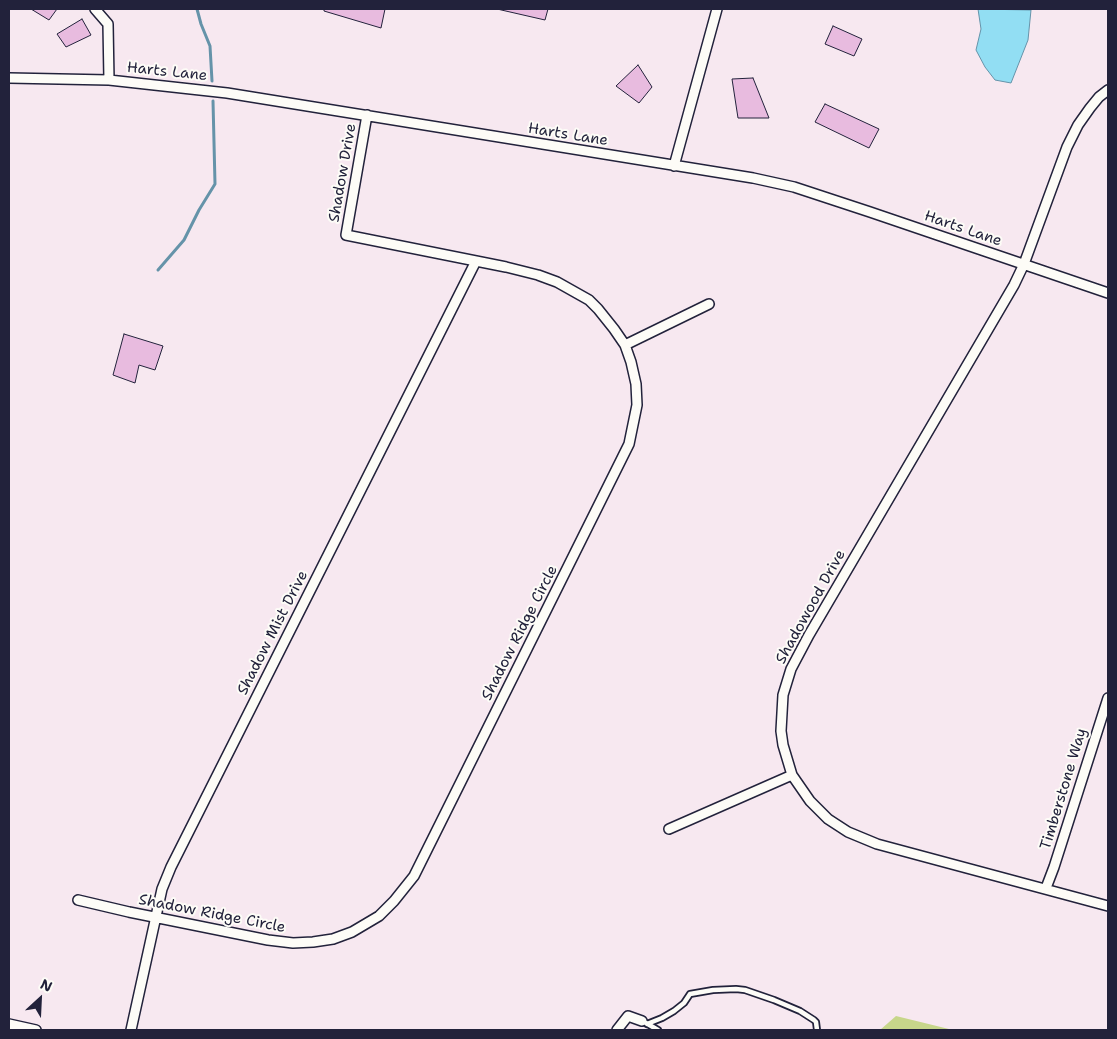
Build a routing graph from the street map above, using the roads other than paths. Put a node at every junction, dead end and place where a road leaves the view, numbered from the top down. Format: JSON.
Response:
{"nodes":[{"id":1,"x":95,"y":9,"type":"edge"},
{"id":2,"x":717,"y":9,"type":"edge"},
{"id":3,"x":9,"y":78,"type":"edge"},
{"id":4,"x":109,"y":80,"type":"junction"},
{"id":5,"x":1108,"y":90,"type":"edge"},
{"id":6,"x":367,"y":115,"type":"junction"},
{"id":7,"x":674,"y":166,"type":"junction"},
{"id":8,"x":346,"y":235,"type":"joint"},
{"id":9,"x":476,"y":261,"type":"junction"},
{"id":10,"x":1024,"y":264,"type":"junction"},
{"id":11,"x":1108,"y":293,"type":"edge"},
{"id":12,"x":709,"y":304,"type":"dead end"},
{"id":13,"x":624,"y":345,"type":"junction"},
{"id":14,"x":1108,"y":698,"type":"edge"},
{"id":15,"x":792,"y":775,"type":"junction"},
{"id":16,"x":669,"y":829,"type":"dead end"},
{"id":17,"x":1046,"y":888,"type":"junction"},
{"id":18,"x":78,"y":900,"type":"dead end"},
{"id":19,"x":1108,"y":906,"type":"edge"},
{"id":20,"x":156,"y":917,"type":"junction"},
{"id":21,"x":645,"y":1022,"type":"junction"},
{"id":22,"x":9,"y":1024,"type":"edge"},
{"id":23,"x":36,"y":1030,"type":"edge"},
{"id":24,"x":131,"y":1030,"type":"edge"},
{"id":25,"x":617,"y":1030,"type":"edge"},
{"id":26,"x":658,"y":1030,"type":"edge"},
{"id":27,"x":817,"y":1030,"type":"edge"}],
"edges":[{"from":1,"to":4,"type":"street"},
{"from":2,"to":7,"type":"street"},
{"from":3,"to":4,"type":"street","name":"Harts Lane"},
{"from":4,"to":6,"type":"street","name":"Harts Lane"},
{"from":5,"to":10,"type":"street","name":"Shadowood Drive"},
{"from":6,"to":7,"type":"street","name":"Harts Lane"},
{"from":6,"to":8,"type":"street","name":"Shadow Drive"},
{"from":7,"to":10,"type":"street","name":"Harts Lane"},
{"from":8,"to":9,"type":"street","name":"Shadow Ridge Circle"},
{"from":9,"to":13,"type":"street","name":"Shadow Ridge Circle"},
{"from":9,"to":20,"type":"street","name":"Shadow Mist Drive"},
{"from":10,"to":11,"type":"street","name":"Harts Lane"},
{"from":10,"to":15,"type":"street","name":"Shadowood Drive"},
{"from":12,"to":13,"type":"street"},
{"from":13,"to":20,"type":"street","name":"Shadow Ridge Circle"},
{"from":14,"to":17,"type":"street","name":"Timberstone Way"},
{"from":15,"to":16,"type":"street"},
{"from":15,"to":17,"type":"street","name":"Shadowood Drive"},
{"from":17,"to":19,"type":"street","name":"Shadowood Drive"},
{"from":18,"to":20,"type":"street","name":"Shadow Ridge Circle"},
{"from":20,"to":24,"type":"street","name":"Shadow Mist Drive"},
{"from":21,"to":25,"type":"street"},
{"from":21,"to":26,"type":"lane"},
{"from":21,"to":27,"type":"lane"},
{"from":22,"to":23,"type":"street"}]}
